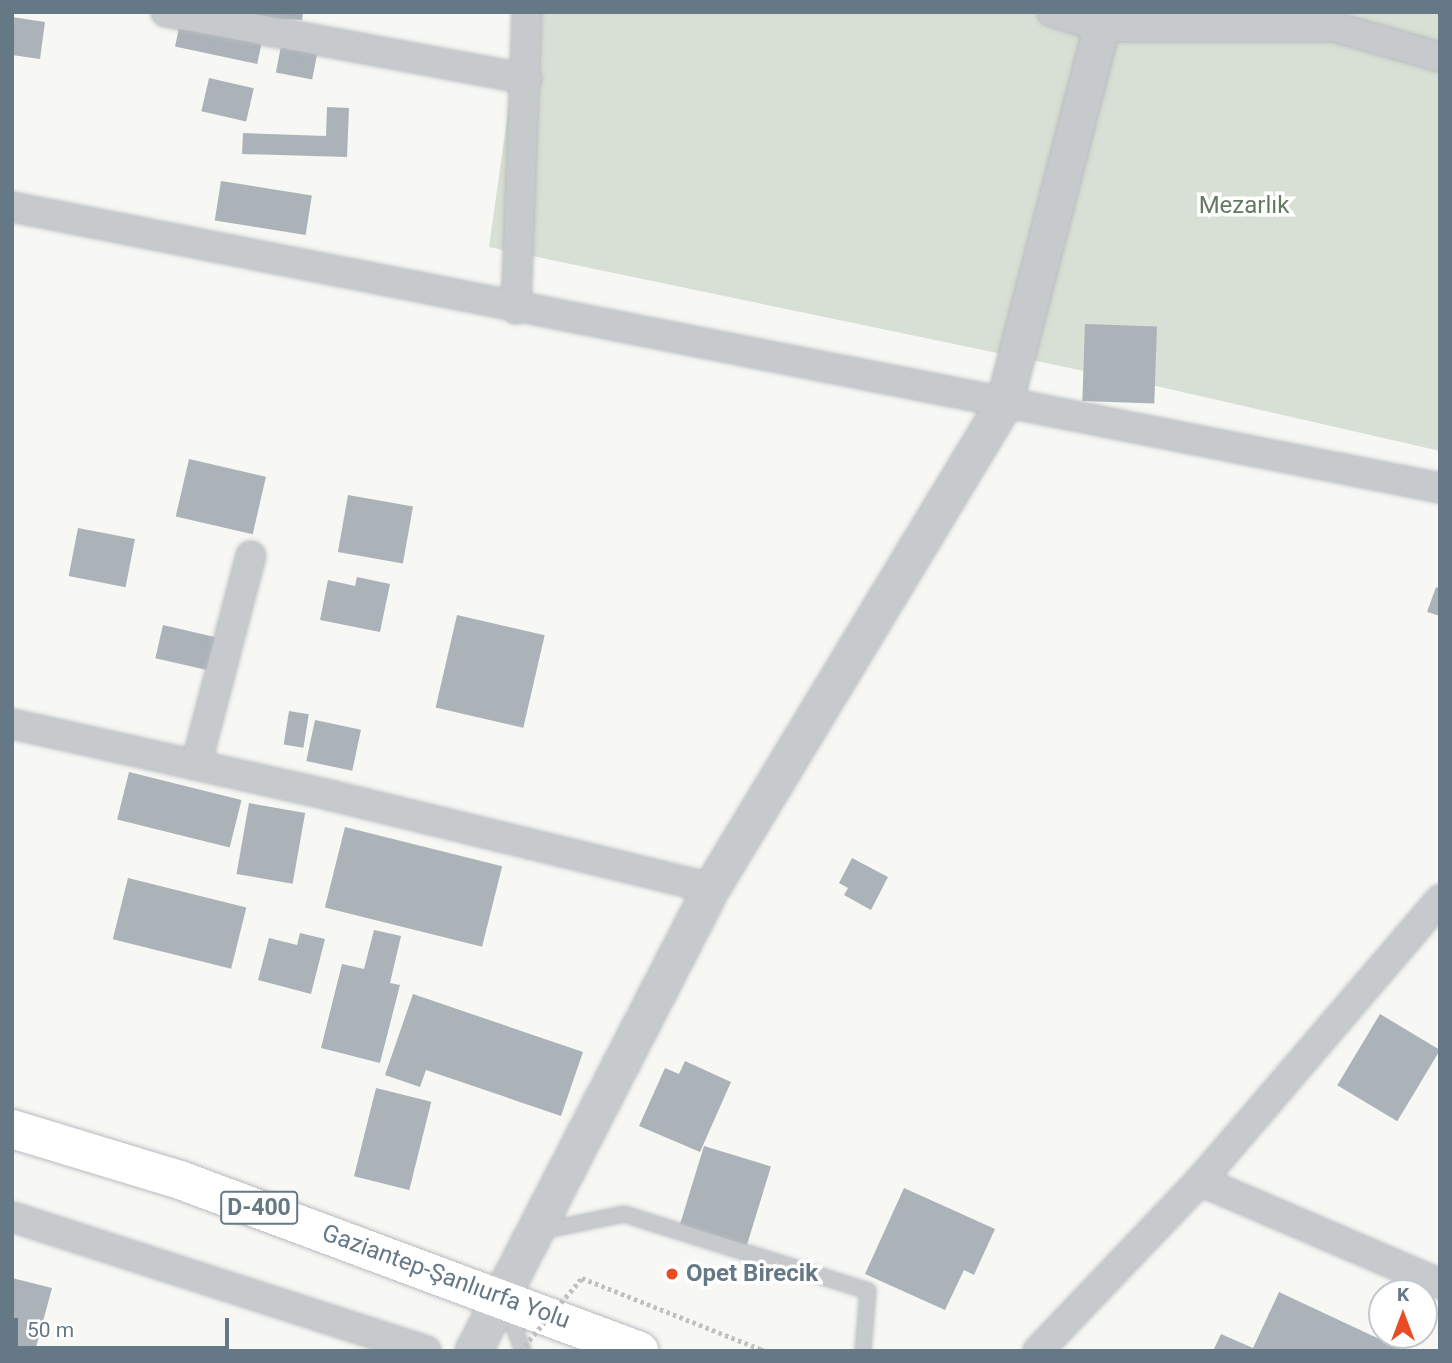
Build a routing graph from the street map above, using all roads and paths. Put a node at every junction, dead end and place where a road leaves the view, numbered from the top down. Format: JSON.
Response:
{"nodes":[{"id":1,"x":166,"y":12,"type":"edge"},
{"id":2,"x":527,"y":12,"type":"edge"},
{"id":3,"x":1052,"y":12,"type":"edge"},
{"id":4,"x":1102,"y":20,"type":"edge"},
{"id":5,"x":1440,"y":57,"type":"edge"},
{"id":6,"x":527,"y":79,"type":"junction"},
{"id":7,"x":12,"y":207,"type":"edge"},
{"id":8,"x":516,"y":309,"type":"junction"},
{"id":9,"x":1004,"y":403,"type":"junction"},
{"id":10,"x":1440,"y":488,"type":"edge"},
{"id":11,"x":251,"y":556,"type":"dead end"},
{"id":12,"x":12,"y":724,"type":"edge"},
{"id":13,"x":196,"y":765,"type":"junction"},
{"id":14,"x":711,"y":888,"type":"junction"},
{"id":15,"x":1440,"y":900,"type":"edge"},
{"id":16,"x":12,"y":1129,"type":"edge"},
{"id":17,"x":1200,"y":1181,"type":"junction"},
{"id":18,"x":12,"y":1217,"type":"edge"},
{"id":19,"x":537,"y":1232,"type":"junction"},
{"id":20,"x":1440,"y":1284,"type":"edge"},
{"id":21,"x":503,"y":1297,"type":"junction"},
{"id":22,"x":763,"y":1350,"type":"edge"},
{"id":23,"x":426,"y":1351,"type":"edge"},
{"id":24,"x":473,"y":1351,"type":"edge"},
{"id":25,"x":521,"y":1351,"type":"edge"},
{"id":26,"x":639,"y":1351,"type":"edge"},
{"id":27,"x":863,"y":1351,"type":"edge"},
{"id":28,"x":1038,"y":1351,"type":"edge"}],
"edges":[{"from":1,"to":6,"type":"street"},
{"from":2,"to":6,"type":"street"},
{"from":3,"to":4,"type":"street"},
{"from":4,"to":5,"type":"street"},
{"from":4,"to":9,"type":"street"},
{"from":6,"to":8,"type":"street"},
{"from":7,"to":8,"type":"street"},
{"from":8,"to":9,"type":"street"},
{"from":9,"to":10,"type":"street"},
{"from":9,"to":14,"type":"street"},
{"from":11,"to":13,"type":"street"},
{"from":12,"to":13,"type":"street"},
{"from":13,"to":14,"type":"street"},
{"from":14,"to":19,"type":"street"},
{"from":15,"to":17,"type":"street"},
{"from":16,"to":21,"type":"main road","name":"Gaziantep-Şanlıurfa Yolu","number":"D-400"},
{"from":17,"to":20,"type":"street"},
{"from":17,"to":28,"type":"street"},
{"from":18,"to":23,"type":"street"},
{"from":19,"to":21,"type":"street"},
{"from":19,"to":27,"type":"lane"},
{"from":21,"to":24,"type":"street"},
{"from":21,"to":25,"type":"lane"},
{"from":21,"to":26,"type":"main road","name":"Gaziantep-Şanlıurfa Yolu","number":"D-400"},
{"from":22,"to":25,"type":"path","bridge":true}]}
